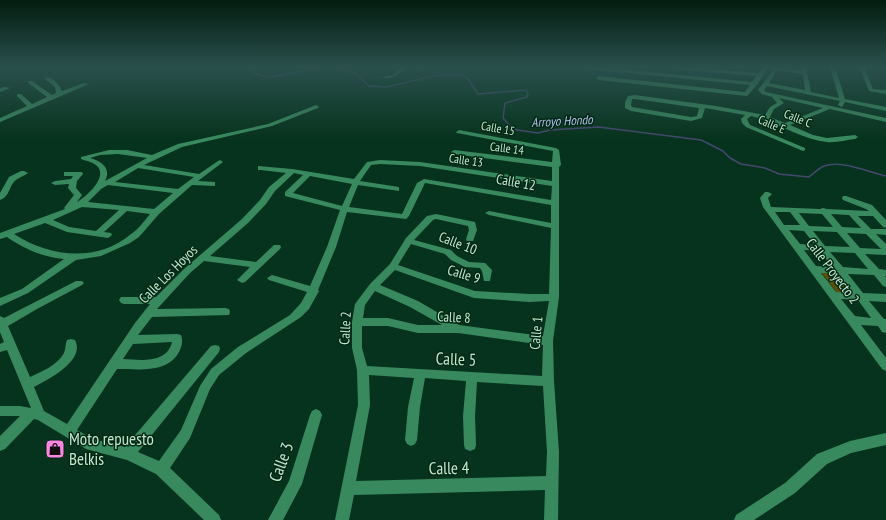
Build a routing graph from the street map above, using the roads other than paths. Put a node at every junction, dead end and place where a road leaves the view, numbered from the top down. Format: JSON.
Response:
{"nodes":[{"id":1,"x":43,"y":91,"type":"edge"},
{"id":2,"x":66,"y":91,"type":"edge"},
{"id":3,"x":718,"y":91,"type":"edge"},
{"id":4,"x":721,"y":91,"type":"edge"},
{"id":5,"x":749,"y":91,"type":"edge"},
{"id":6,"x":762,"y":91,"type":"edge"},
{"id":7,"x":800,"y":91,"type":"edge"},
{"id":8,"x":841,"y":91,"type":"edge"},
{"id":9,"x":808,"y":93,"type":"joint"},
{"id":10,"x":59,"y":94,"type":"joint"},
{"id":11,"x":19,"y":95,"type":"dead end"},
{"id":12,"x":774,"y":96,"type":"junction"},
{"id":13,"x":51,"y":97,"type":"junction"},
{"id":14,"x":720,"y":98,"type":"dead end"},
{"id":15,"x":843,"y":100,"type":"junction"},
{"id":16,"x":31,"y":106,"type":"junction"},
{"id":17,"x":316,"y":107,"type":"dead end"},
{"id":18,"x":702,"y":107,"type":"junction"},
{"id":19,"x":828,"y":108,"type":"junction"},
{"id":20,"x":886,"y":109,"type":"edge"},
{"id":21,"x":840,"y":110,"type":"junction"},
{"id":22,"x":750,"y":114,"type":"junction"},
{"id":23,"x":766,"y":118,"type":"junction"},
{"id":24,"x":0,"y":120,"type":"edge"},
{"id":25,"x":886,"y":120,"type":"edge"},
{"id":26,"x":785,"y":125,"type":"junction"},
{"id":27,"x":459,"y":132,"type":"dead end"},
{"id":28,"x":855,"y":137,"type":"dead end"},
{"id":29,"x":803,"y":149,"type":"dead end"},
{"id":30,"x":556,"y":150,"type":"joint"},
{"id":31,"x":454,"y":152,"type":"dead end"},
{"id":32,"x":153,"y":157,"type":"junction"},
{"id":33,"x":220,"y":162,"type":"dead end"},
{"id":34,"x":557,"y":165,"type":"junction"},
{"id":35,"x":137,"y":166,"type":"junction"},
{"id":36,"x":261,"y":168,"type":"dead end"},
{"id":37,"x":292,"y":171,"type":"junction"},
{"id":38,"x":24,"y":173,"type":"dead end"},
{"id":39,"x":67,"y":174,"type":"dead end"},
{"id":40,"x":308,"y":174,"type":"junction"},
{"id":41,"x":200,"y":176,"type":"junction"},
{"id":42,"x":73,"y":182,"type":"junction"},
{"id":43,"x":55,"y":183,"type":"dead end"},
{"id":44,"x":190,"y":183,"type":"junction"},
{"id":45,"x":356,"y":183,"type":"junction"},
{"id":46,"x":212,"y":184,"type":"dead end"},
{"id":47,"x":556,"y":184,"type":"junction"},
{"id":48,"x":104,"y":185,"type":"junction"},
{"id":49,"x":272,"y":188,"type":"junction"},
{"id":50,"x":396,"y":189,"type":"dead end"},
{"id":51,"x":180,"y":191,"type":"junction"},
{"id":52,"x":288,"y":194,"type":"junction"},
{"id":53,"x":768,"y":194,"type":"dead end"},
{"id":54,"x":0,"y":198,"type":"edge"},
{"id":55,"x":846,"y":198,"type":"dead end"},
{"id":56,"x":556,"y":203,"type":"junction"},
{"id":57,"x":80,"y":204,"type":"junction"},
{"id":58,"x":126,"y":209,"type":"junction"},
{"id":59,"x":344,"y":209,"type":"junction"},
{"id":60,"x":769,"y":209,"type":"junction"},
{"id":61,"x":822,"y":210,"type":"junction"},
{"id":62,"x":793,"y":211,"type":"junction"},
{"id":63,"x":156,"y":212,"type":"junction"},
{"id":64,"x":489,"y":213,"type":"dead end"},
{"id":65,"x":852,"y":213,"type":"junction"},
{"id":66,"x":63,"y":214,"type":"junction"},
{"id":67,"x":876,"y":214,"type":"junction"},
{"id":68,"x":44,"y":220,"type":"junction"},
{"id":69,"x":886,"y":225,"type":"edge"},
{"id":70,"x":556,"y":226,"type":"junction"},
{"id":71,"x":782,"y":227,"type":"junction"},
{"id":72,"x":805,"y":228,"type":"junction"},
{"id":73,"x":839,"y":229,"type":"junction"},
{"id":74,"x":869,"y":231,"type":"junction"},
{"id":75,"x":886,"y":232,"type":"edge"},
{"id":76,"x":4,"y":234,"type":"edge"},
{"id":77,"x":97,"y":234,"type":"junction"},
{"id":78,"x":108,"y":235,"type":"dead end"},
{"id":79,"x":470,"y":239,"type":"dead end"},
{"id":80,"x":409,"y":241,"type":"junction"},
{"id":81,"x":277,"y":247,"type":"dead end"},
{"id":82,"x":798,"y":247,"type":"junction"},
{"id":83,"x":822,"y":248,"type":"junction"},
{"id":84,"x":856,"y":250,"type":"junction"},
{"id":85,"x":886,"y":250,"type":"edge"},
{"id":86,"x":74,"y":257,"type":"junction"},
{"id":87,"x":202,"y":258,"type":"junction"},
{"id":88,"x":258,"y":265,"type":"junction"},
{"id":89,"x":393,"y":266,"type":"junction"},
{"id":90,"x":814,"y":269,"type":"junction"},
{"id":91,"x":839,"y":270,"type":"junction"},
{"id":92,"x":881,"y":273,"type":"edge"},
{"id":93,"x":272,"y":278,"type":"dead end"},
{"id":94,"x":486,"y":279,"type":"dead end"},
{"id":95,"x":242,"y":280,"type":"dead end"},
{"id":96,"x":79,"y":283,"type":"dead end"},
{"id":97,"x":886,"y":284,"type":"edge"},
{"id":98,"x":373,"y":286,"type":"junction"},
{"id":99,"x":314,"y":291,"type":"junction"},
{"id":100,"x":833,"y":295,"type":"junction"},
{"id":101,"x":554,"y":297,"type":"junction"},
{"id":102,"x":860,"y":297,"type":"junction"},
{"id":103,"x":886,"y":298,"type":"edge"},
{"id":104,"x":124,"y":300,"type":"dead end"},
{"id":105,"x":158,"y":301,"type":"junction"},
{"id":106,"x":0,"y":302,"type":"edge"},
{"id":107,"x":225,"y":312,"type":"dead end"},
{"id":108,"x":148,"y":313,"type":"junction"},
{"id":109,"x":852,"y":320,"type":"junction"},
{"id":110,"x":357,"y":322,"type":"junction"},
{"id":111,"x":1,"y":323,"type":"edge"},
{"id":112,"x":884,"y":325,"type":"edge"},
{"id":113,"x":458,"y":329,"type":"junction"},
{"id":114,"x":130,"y":340,"type":"junction"},
{"id":115,"x":548,"y":341,"type":"junction"},
{"id":116,"x":71,"y":343,"type":"dead end"},
{"id":117,"x":5,"y":346,"type":"edge"},
{"id":118,"x":215,"y":349,"type":"dead end"},
{"id":119,"x":881,"y":352,"type":"edge"},
{"id":120,"x":114,"y":364,"type":"junction"},
{"id":121,"x":886,"y":366,"type":"edge"},
{"id":122,"x":363,"y":370,"type":"junction"},
{"id":123,"x":420,"y":375,"type":"junction"},
{"id":124,"x":472,"y":376,"type":"junction"},
{"id":125,"x":548,"y":381,"type":"junction"},
{"id":126,"x":28,"y":384,"type":"junction"},
{"id":127,"x":0,"y":412,"type":"edge"},
{"id":128,"x":36,"y":414,"type":"junction"},
{"id":129,"x":316,"y":415,"type":"dead end"},
{"id":130,"x":68,"y":432,"type":"junction"},
{"id":131,"x":886,"y":439,"type":"edge"},
{"id":132,"x":411,"y":440,"type":"dead end"},
{"id":133,"x":0,"y":445,"type":"edge"},
{"id":134,"x":470,"y":445,"type":"dead end"},
{"id":135,"x":128,"y":454,"type":"junction"},
{"id":136,"x":161,"y":469,"type":"junction"},
{"id":137,"x":552,"y":483,"type":"junction"},
{"id":138,"x":348,"y":488,"type":"junction"},
{"id":139,"x":214,"y":520,"type":"edge"},
{"id":140,"x":275,"y":520,"type":"edge"},
{"id":141,"x":342,"y":520,"type":"edge"},
{"id":142,"x":551,"y":520,"type":"edge"},
{"id":143,"x":741,"y":520,"type":"edge"}],
"edges":[{"from":1,"to":13,"type":"street"},
{"from":2,"to":10,"type":"street"},
{"from":3,"to":14,"type":"street"},
{"from":4,"to":5,"type":"street"},
{"from":6,"to":12,"type":"street"},
{"from":7,"to":9,"type":"street"},
{"from":8,"to":15,"type":"street"},
{"from":9,"to":15,"type":"street"},
{"from":10,"to":13,"type":"street"},
{"from":11,"to":16,"type":"street"},
{"from":12,"to":19,"type":"street"},
{"from":12,"to":23,"type":"street"},
{"from":13,"to":16,"type":"street"},
{"from":15,"to":20,"type":"street"},
{"from":15,"to":21,"type":"street"},
{"from":16,"to":24,"type":"street"},
{"from":17,"to":32,"type":"street"},
{"from":18,"to":18,"type":"street","name":"Calle C"},
{"from":18,"to":22,"type":"street","name":"Calle C"},
{"from":19,"to":21,"type":"street"},
{"from":19,"to":26,"type":"street"},
{"from":21,"to":25,"type":"street"},
{"from":22,"to":23,"type":"street","name":"Calle C"},
{"from":22,"to":29,"type":"street","name":"Calle E"},
{"from":23,"to":26,"type":"street","name":"Calle C"},
{"from":26,"to":28,"type":"street","name":"Calle C"},
{"from":27,"to":30,"type":"street","name":"Calle 15"},
{"from":30,"to":34,"type":"street","name":"Calle 1"},
{"from":31,"to":34,"type":"street","name":"Calle 14"},
{"from":32,"to":35,"type":"street"},
{"from":32,"to":48,"type":"street"},
{"from":33,"to":41,"type":"street"},
{"from":34,"to":47,"type":"street","name":"Calle 1"},
{"from":35,"to":41,"type":"street"},
{"from":35,"to":48,"type":"street"},
{"from":36,"to":37,"type":"street"},
{"from":37,"to":40,"type":"street"},
{"from":37,"to":49,"type":"street","name":"Calle Los Hoyos"},
{"from":38,"to":54,"type":"street"},
{"from":39,"to":42,"type":"street"},
{"from":40,"to":45,"type":"street"},
{"from":40,"to":52,"type":"street"},
{"from":41,"to":44,"type":"street"},
{"from":42,"to":43,"type":"street"},
{"from":42,"to":66,"type":"street"},
{"from":44,"to":46,"type":"street"},
{"from":44,"to":51,"type":"street"},
{"from":45,"to":47,"type":"street","name":"Calle 13"},
{"from":45,"to":50,"type":"street"},
{"from":45,"to":59,"type":"street"},
{"from":47,"to":56,"type":"street","name":"Calle 1"},
{"from":48,"to":51,"type":"street"},
{"from":48,"to":57,"type":"street"},
{"from":49,"to":52,"type":"street"},
{"from":49,"to":87,"type":"street","name":"Calle Los Hoyos"},
{"from":51,"to":63,"type":"street"},
{"from":52,"to":59,"type":"street"},
{"from":53,"to":60,"type":"street"},
{"from":55,"to":67,"type":"street"},
{"from":56,"to":59,"type":"street","name":"Calle 12"},
{"from":56,"to":70,"type":"street","name":"Calle 1"},
{"from":57,"to":58,"type":"street"},
{"from":57,"to":66,"type":"street"},
{"from":58,"to":63,"type":"street"},
{"from":58,"to":77,"type":"street"},
{"from":59,"to":99,"type":"street"},
{"from":60,"to":62,"type":"street"},
{"from":60,"to":71,"type":"street","name":"Calle Proyecto 2"},
{"from":61,"to":62,"type":"street"},
{"from":61,"to":65,"type":"street"},
{"from":61,"to":73,"type":"street"},
{"from":62,"to":72,"type":"street"},
{"from":63,"to":86,"type":"street"},
{"from":64,"to":70,"type":"street"},
{"from":65,"to":67,"type":"street"},
{"from":65,"to":74,"type":"street"},
{"from":66,"to":68,"type":"street"},
{"from":67,"to":69,"type":"street"},
{"from":68,"to":76,"type":"street"},
{"from":68,"to":77,"type":"street"},
{"from":70,"to":101,"type":"street","name":"Calle 1"},
{"from":71,"to":72,"type":"street"},
{"from":71,"to":82,"type":"street","name":"Calle Proyecto 2"},
{"from":72,"to":73,"type":"street"},
{"from":72,"to":83,"type":"street"},
{"from":73,"to":74,"type":"street"},
{"from":73,"to":84,"type":"street"},
{"from":74,"to":75,"type":"street"},
{"from":74,"to":85,"type":"street"},
{"from":76,"to":86,"type":"street"},
{"from":77,"to":78,"type":"street"},
{"from":79,"to":80,"type":"street","name":"Calle 2"},
{"from":80,"to":89,"type":"street","name":"Calle 2"},
{"from":80,"to":94,"type":"street","name":"Calle 10"},
{"from":81,"to":88,"type":"street"},
{"from":82,"to":83,"type":"street"},
{"from":82,"to":90,"type":"street","name":"Calle Proyecto 2"},
{"from":83,"to":84,"type":"street"},
{"from":83,"to":91,"type":"street"},
{"from":84,"to":85,"type":"street"},
{"from":84,"to":92,"type":"street"},
{"from":86,"to":106,"type":"street"},
{"from":87,"to":88,"type":"street"},
{"from":87,"to":105,"type":"street","name":"Calle Los Hoyos"},
{"from":88,"to":95,"type":"street"},
{"from":89,"to":98,"type":"street","name":"Calle 2"},
{"from":89,"to":101,"type":"street","name":"Calle 9"},
{"from":90,"to":91,"type":"street"},
{"from":90,"to":100,"type":"street","name":"Calle Proyecto 2"},
{"from":91,"to":92,"type":"street"},
{"from":91,"to":102,"type":"street"},
{"from":92,"to":97,"type":"street"},
{"from":93,"to":99,"type":"street"},
{"from":96,"to":111,"type":"street"},
{"from":98,"to":110,"type":"street","name":"Calle 2"},
{"from":98,"to":113,"type":"street"},
{"from":99,"to":136,"type":"street"},
{"from":100,"to":102,"type":"street"},
{"from":100,"to":109,"type":"street","name":"Calle Proyecto 2"},
{"from":101,"to":115,"type":"street","name":"Calle 1"},
{"from":102,"to":103,"type":"street"},
{"from":102,"to":112,"type":"street"},
{"from":104,"to":105,"type":"street"},
{"from":105,"to":108,"type":"street","name":"Calle Los Hoyos"},
{"from":107,"to":108,"type":"street"},
{"from":108,"to":114,"type":"street","name":"Calle Los Hoyos"},
{"from":109,"to":112,"type":"street"},
{"from":109,"to":119,"type":"street","name":"Calle Proyecto 2"},
{"from":110,"to":113,"type":"street","name":"Calle 8"},
{"from":110,"to":122,"type":"street","name":"Calle 2"},
{"from":111,"to":117,"type":"street"},
{"from":113,"to":115,"type":"street","name":"Calle 8"},
{"from":114,"to":120,"type":"street","name":"Calle Los Hoyos"},
{"from":114,"to":120,"type":"street"},
{"from":115,"to":125,"type":"street","name":"Calle 1"},
{"from":116,"to":126,"type":"street"},
{"from":117,"to":126,"type":"street"},
{"from":118,"to":135,"type":"street"},
{"from":119,"to":121,"type":"street","name":"Calle Proyecto 2"},
{"from":120,"to":130,"type":"street","name":"Calle Los Hoyos"},
{"from":122,"to":123,"type":"street","name":"Calle 5"},
{"from":122,"to":138,"type":"street","name":"Calle 2"},
{"from":123,"to":124,"type":"street","name":"Calle 5"},
{"from":123,"to":132,"type":"street"},
{"from":124,"to":125,"type":"street","name":"Calle 5"},
{"from":124,"to":134,"type":"street"},
{"from":125,"to":137,"type":"street","name":"Calle 1"},
{"from":126,"to":128,"type":"street"},
{"from":127,"to":128,"type":"street"},
{"from":128,"to":130,"type":"street"},
{"from":128,"to":133,"type":"street"},
{"from":129,"to":140,"type":"street","name":"Calle 3"},
{"from":130,"to":135,"type":"street"},
{"from":131,"to":143,"type":"street"},
{"from":135,"to":136,"type":"street"},
{"from":136,"to":139,"type":"street"},
{"from":137,"to":138,"type":"street","name":"Calle 4"},
{"from":137,"to":142,"type":"street","name":"Calle 1"},
{"from":138,"to":141,"type":"street","name":"Calle 2"}]}
